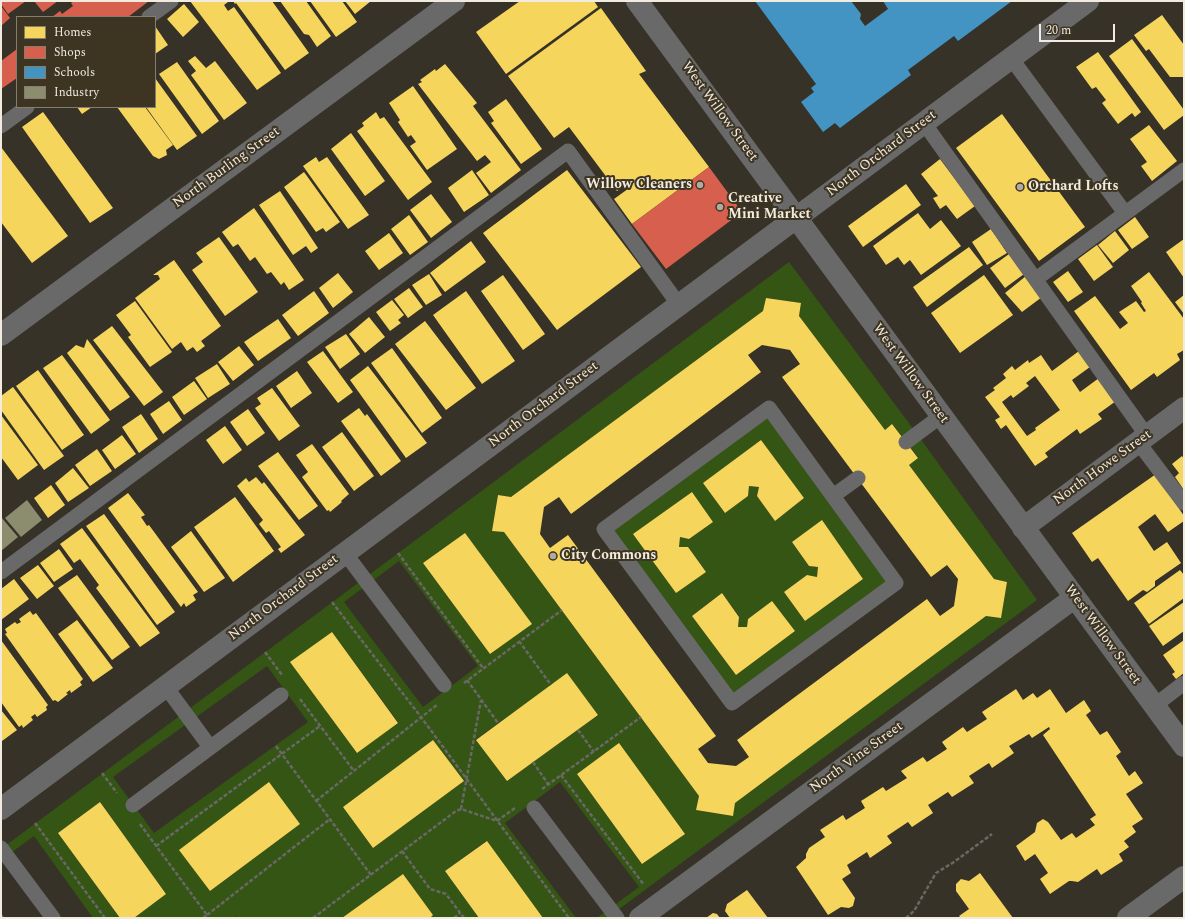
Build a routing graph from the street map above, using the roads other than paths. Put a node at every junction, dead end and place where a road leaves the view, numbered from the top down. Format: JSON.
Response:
{"nodes":[{"id":1,"x":171,"y":1,"type":"edge"},
{"id":2,"x":454,"y":1,"type":"edge"},
{"id":3,"x":637,"y":1,"type":"edge"},
{"id":4,"x":1088,"y":1,"type":"edge"},
{"id":5,"x":150,"y":16,"type":"edge"},
{"id":6,"x":1011,"y":58,"type":"junction"},
{"id":7,"x":26,"y":108,"type":"edge"},
{"id":8,"x":924,"y":123,"type":"junction"},
{"id":9,"x":1,"y":126,"type":"edge"},
{"id":10,"x":1184,"y":170,"type":"edge"},
{"id":11,"x":1125,"y":213,"type":"junction"},
{"id":12,"x":796,"y":218,"type":"junction"},
{"id":13,"x":1036,"y":279,"type":"junction"},
{"id":14,"x":679,"y":305,"type":"junction"},
{"id":15,"x":1,"y":335,"type":"edge"},
{"id":16,"x":1184,"y":408,"type":"edge"},
{"id":17,"x":941,"y":416,"type":"junction"},
{"id":18,"x":1143,"y":439,"type":"junction"},
{"id":19,"x":906,"y":442,"type":"dead end"},
{"id":20,"x":858,"y":478,"type":"dead end"},
{"id":21,"x":833,"y":496,"type":"junction"},
{"id":22,"x":1184,"y":503,"type":"edge"},
{"id":23,"x":1023,"y":528,"type":"junction"},
{"id":24,"x":345,"y":553,"type":"junction"},
{"id":25,"x":1,"y":572,"type":"edge"},
{"id":26,"x":1074,"y":598,"type":"junction"},
{"id":27,"x":1184,"y":683,"type":"edge"},
{"id":28,"x":444,"y":685,"type":"dead end"},
{"id":29,"x":166,"y":686,"type":"junction"},
{"id":30,"x":281,"y":695,"type":"dead end"},
{"id":31,"x":1154,"y":706,"type":"junction"},
{"id":32,"x":1184,"y":746,"type":"edge"},
{"id":33,"x":210,"y":747,"type":"junction"},
{"id":34,"x":535,"y":800,"type":"road end"},
{"id":35,"x":133,"y":804,"type":"dead end"},
{"id":36,"x":1,"y":809,"type":"edge"},
{"id":37,"x":1,"y":848,"type":"edge"},
{"id":38,"x":1184,"y":877,"type":"edge"},
{"id":39,"x":53,"y":918,"type":"edge"},
{"id":40,"x":617,"y":918,"type":"edge"},
{"id":41,"x":640,"y":918,"type":"edge"},
{"id":42,"x":1128,"y":918,"type":"edge"}],
"edges":[{"from":1,"to":5,"type":"lane"},
{"from":2,"to":15,"type":"street","name":"North Burling Street"},
{"from":3,"to":12,"type":"street","name":"West Willow Street"},
{"from":4,"to":6,"type":"street","name":"North Orchard Street"},
{"from":6,"to":8,"type":"street","name":"North Orchard Street"},
{"from":6,"to":11,"type":"lane"},
{"from":7,"to":9,"type":"lane"},
{"from":8,"to":12,"type":"street","name":"North Orchard Street"},
{"from":8,"to":13,"type":"lane"},
{"from":10,"to":11,"type":"lane"},
{"from":11,"to":13,"type":"lane"},
{"from":12,"to":14,"type":"street","name":"North Orchard Street"},
{"from":12,"to":17,"type":"street","name":"West Willow Street"},
{"from":13,"to":18,"type":"lane"},
{"from":14,"to":24,"type":"street","name":"North Orchard Street"},
{"from":14,"to":25,"type":"lane"},
{"from":16,"to":18,"type":"street","name":"North Howe Street"},
{"from":17,"to":19,"type":"lane"},
{"from":17,"to":23,"type":"street","name":"West Willow Street"},
{"from":18,"to":22,"type":"lane"},
{"from":18,"to":23,"type":"street","name":"North Howe Street"},
{"from":20,"to":21,"type":"lane"},
{"from":21,"to":21,"type":"lane"},
{"from":23,"to":26,"type":"street","name":"West Willow Street"},
{"from":24,"to":28,"type":"lane"},
{"from":24,"to":29,"type":"street","name":"North Orchard Street"},
{"from":26,"to":31,"type":"street","name":"West Willow Street"},
{"from":26,"to":41,"type":"street","name":"North Vine Street"},
{"from":27,"to":31,"type":"lane"},
{"from":29,"to":33,"type":"lane"},
{"from":29,"to":36,"type":"street","name":"North Orchard Street"},
{"from":30,"to":33,"type":"lane"},
{"from":31,"to":32,"type":"street","name":"West Willow Street"},
{"from":33,"to":35,"type":"lane"},
{"from":34,"to":40,"type":"lane"},
{"from":37,"to":39,"type":"lane"},
{"from":38,"to":42,"type":"street"}]}
